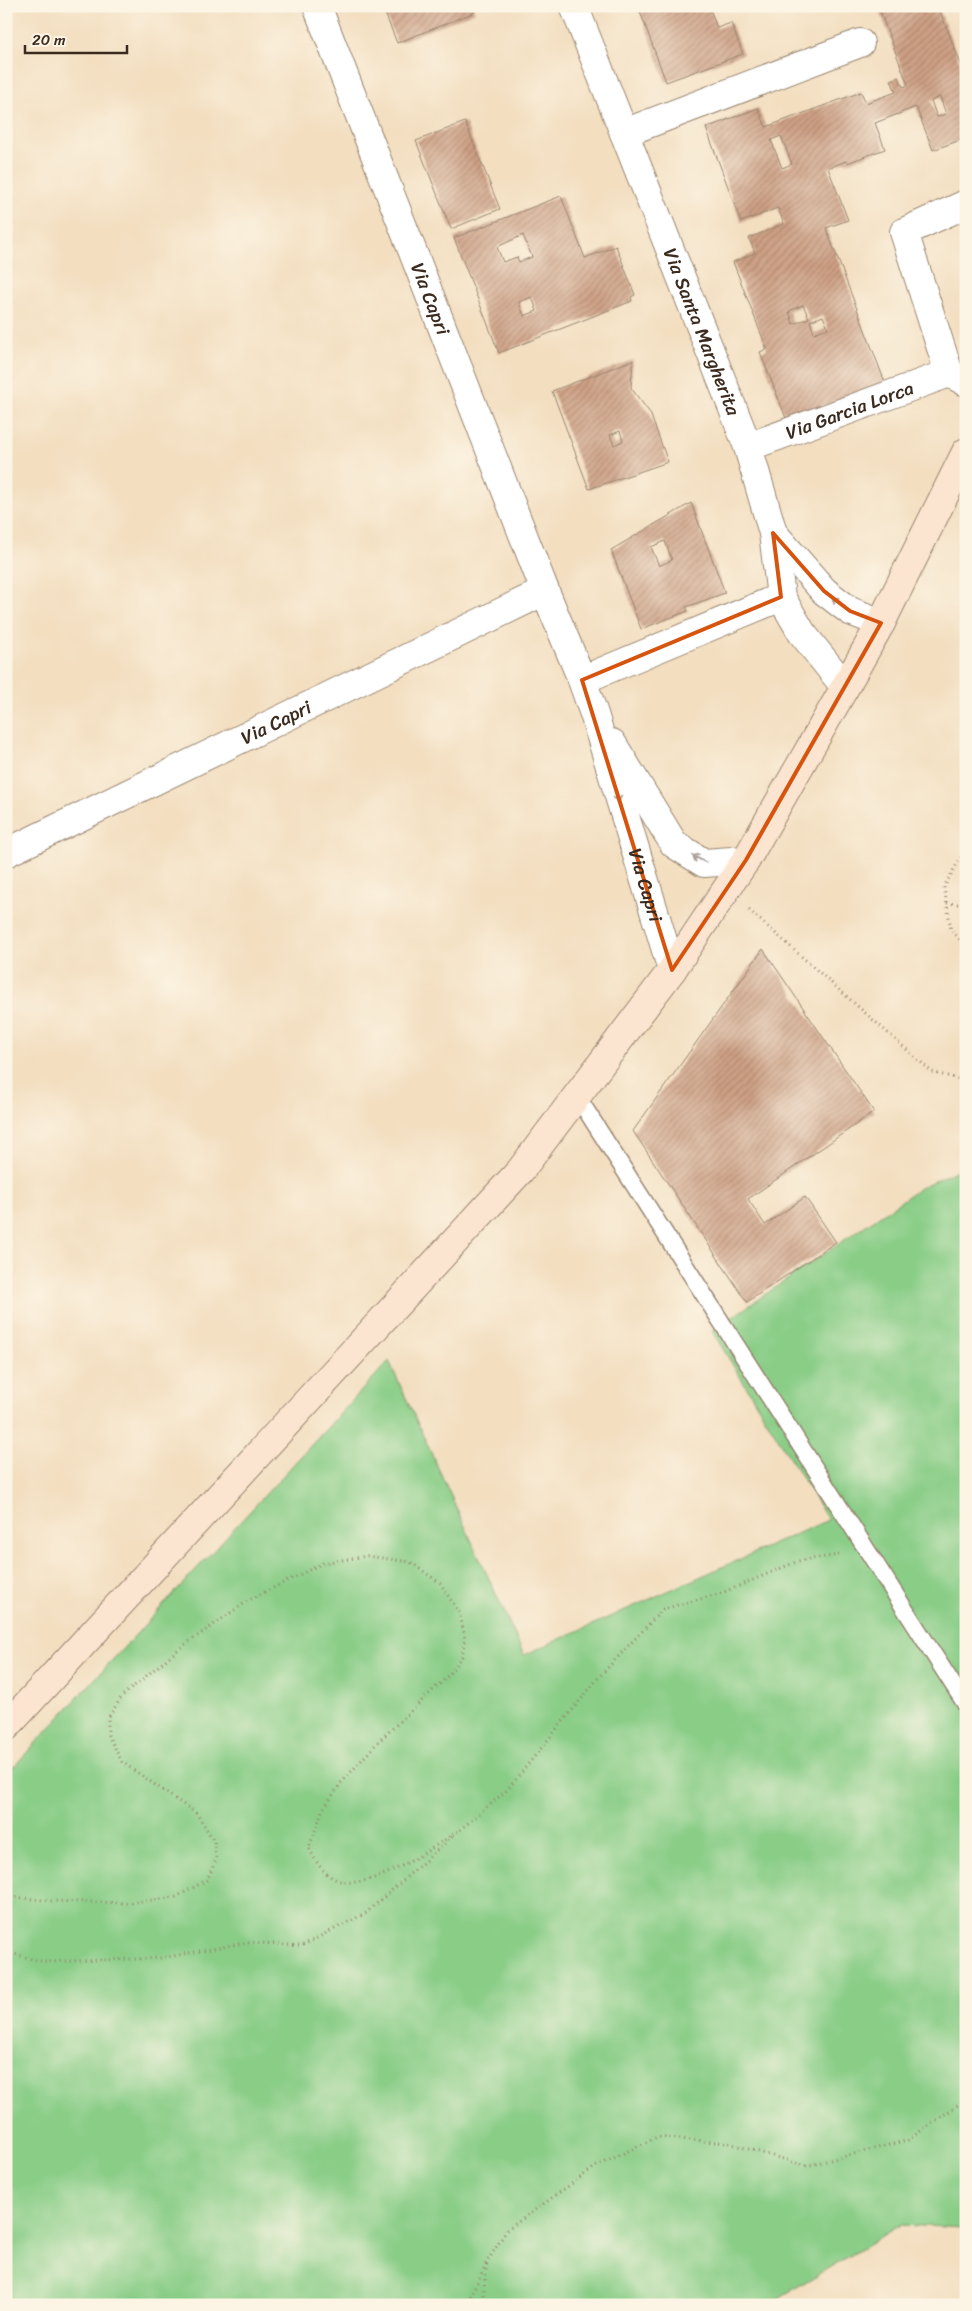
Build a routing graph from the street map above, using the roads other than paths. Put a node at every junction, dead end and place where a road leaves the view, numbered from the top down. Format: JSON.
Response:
{"nodes":[{"id":1,"x":317,"y":6,"type":"edge"},
{"id":2,"x":574,"y":6,"type":"edge"},
{"id":3,"x":860,"y":43,"type":"dead end"},
{"id":4,"x":624,"y":133,"type":"junction"},
{"id":5,"x":966,"y":204,"type":"edge"},
{"id":6,"x":958,"y":377,"type":"edge"},
{"id":7,"x":748,"y":447,"type":"junction"},
{"id":8,"x":966,"y":452,"type":"edge"},
{"id":9,"x":773,"y":533,"type":"junction"},
{"id":10,"x":545,"y":591,"type":"junction"},
{"id":11,"x":781,"y":597,"type":"junction"},
{"id":12,"x":881,"y":623,"type":"junction"},
{"id":13,"x":582,"y":680,"type":"junction"},
{"id":14,"x":846,"y":687,"type":"junction"},
{"id":15,"x":594,"y":714,"type":"junction"},
{"id":16,"x":6,"y":852,"type":"edge"},
{"id":17,"x":746,"y":860,"type":"junction"},
{"id":18,"x":672,"y":970,"type":"junction"},
{"id":19,"x":577,"y":1096,"type":"junction"},
{"id":20,"x":966,"y":1705,"type":"edge"},
{"id":21,"x":6,"y":1727,"type":"edge"}],
"edges":[{"from":1,"to":10,"type":"street","name":"Via Capri"},
{"from":2,"to":4,"type":"street","name":"Via Santa Margherita"},
{"from":3,"to":4,"type":"street"},
{"from":4,"to":7,"type":"street","name":"Via Santa Margherita"},
{"from":5,"to":6,"type":"street","name":"Via Garcia Lorca"},
{"from":6,"to":7,"type":"street","name":"Via Garcia Lorca"},
{"from":7,"to":9,"type":"street","name":"Via Santa Margherita"},
{"from":8,"to":12,"type":"main road"},
{"from":9,"to":11,"type":"street","name":"Via Santa Margherita"},
{"from":12,"to":9,"type":"street","name":"Via Santa Margherita","one_way":true},
{"from":10,"to":13,"type":"street","name":"Via Capri"},
{"from":10,"to":16,"type":"street","name":"Via Capri"},
{"from":11,"to":13,"type":"street"},
{"from":11,"to":14,"type":"street","name":"Via Santa Margherita"},
{"from":12,"to":14,"type":"main road"},
{"from":13,"to":15,"type":"street","name":"Via Capri"},
{"from":14,"to":17,"type":"main road"},
{"from":17,"to":15,"type":"street","name":"Via Capri","one_way":true},
{"from":15,"to":18,"type":"street","name":"Via Capri","one_way":true},
{"from":17,"to":18,"type":"main road"},
{"from":18,"to":19,"type":"main road"},
{"from":19,"to":20,"type":"lane"},
{"from":19,"to":21,"type":"main road"}]}
